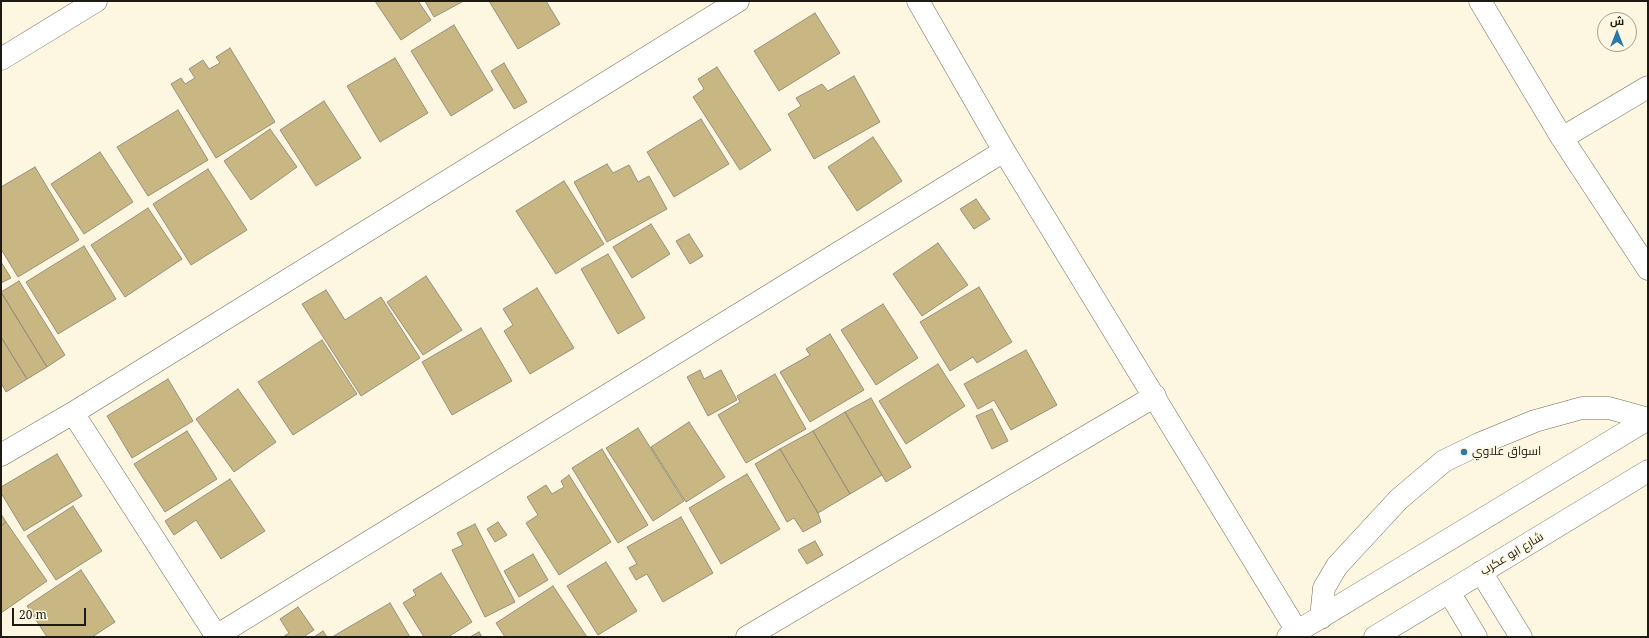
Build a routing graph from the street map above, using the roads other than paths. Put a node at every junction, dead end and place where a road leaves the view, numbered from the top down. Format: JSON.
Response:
{"nodes":[{"id":1,"x":96,"y":1,"type":"edge"},
{"id":2,"x":738,"y":1,"type":"edge"},
{"id":3,"x":918,"y":1,"type":"edge"},
{"id":4,"x":1480,"y":1,"type":"edge"},
{"id":5,"x":1,"y":59,"type":"edge"},
{"id":6,"x":1648,"y":86,"type":"edge"},
{"id":7,"x":1562,"y":138,"type":"junction"},
{"id":8,"x":1004,"y":151,"type":"junction"},
{"id":9,"x":1648,"y":269,"type":"edge"},
{"id":10,"x":1155,"y":396,"type":"junction"},
{"id":11,"x":73,"y":413,"type":"junction"},
{"id":12,"x":1648,"y":419,"type":"edge"},
{"id":13,"x":1,"y":455,"type":"edge"},
{"id":14,"x":1648,"y":471,"type":"edge"},
{"id":15,"x":1481,"y":572,"type":"junction"},
{"id":16,"x":1449,"y":592,"type":"junction"},
{"id":17,"x":1321,"y":618,"type":"junction"},
{"id":18,"x":1292,"y":634,"type":"edge"},
{"id":19,"x":217,"y":636,"type":"edge"},
{"id":20,"x":747,"y":637,"type":"edge"},
{"id":21,"x":1375,"y":637,"type":"edge"},
{"id":22,"x":1476,"y":637,"type":"edge"},
{"id":23,"x":1521,"y":637,"type":"edge"}],
"edges":[{"from":1,"to":5,"type":"street"},
{"from":2,"to":11,"type":"street"},
{"from":3,"to":8,"type":"street"},
{"from":4,"to":7,"type":"street"},
{"from":6,"to":7,"type":"street"},
{"from":7,"to":9,"type":"street"},
{"from":8,"to":10,"type":"street"},
{"from":8,"to":19,"type":"street"},
{"from":10,"to":18,"type":"street"},
{"from":10,"to":20,"type":"street"},
{"from":11,"to":13,"type":"street"},
{"from":11,"to":19,"type":"street"},
{"from":12,"to":17,"type":"street"},
{"from":12,"to":17,"type":"street"},
{"from":14,"to":15,"type":"street","name":"شارع ابو عكرب"},
{"from":15,"to":16,"type":"street","name":"شارع ابو عكرب"},
{"from":15,"to":23,"type":"street"},
{"from":16,"to":21,"type":"street","name":"شارع ابو عكرب"},
{"from":16,"to":22,"type":"street"},
{"from":17,"to":18,"type":"street"}]}
